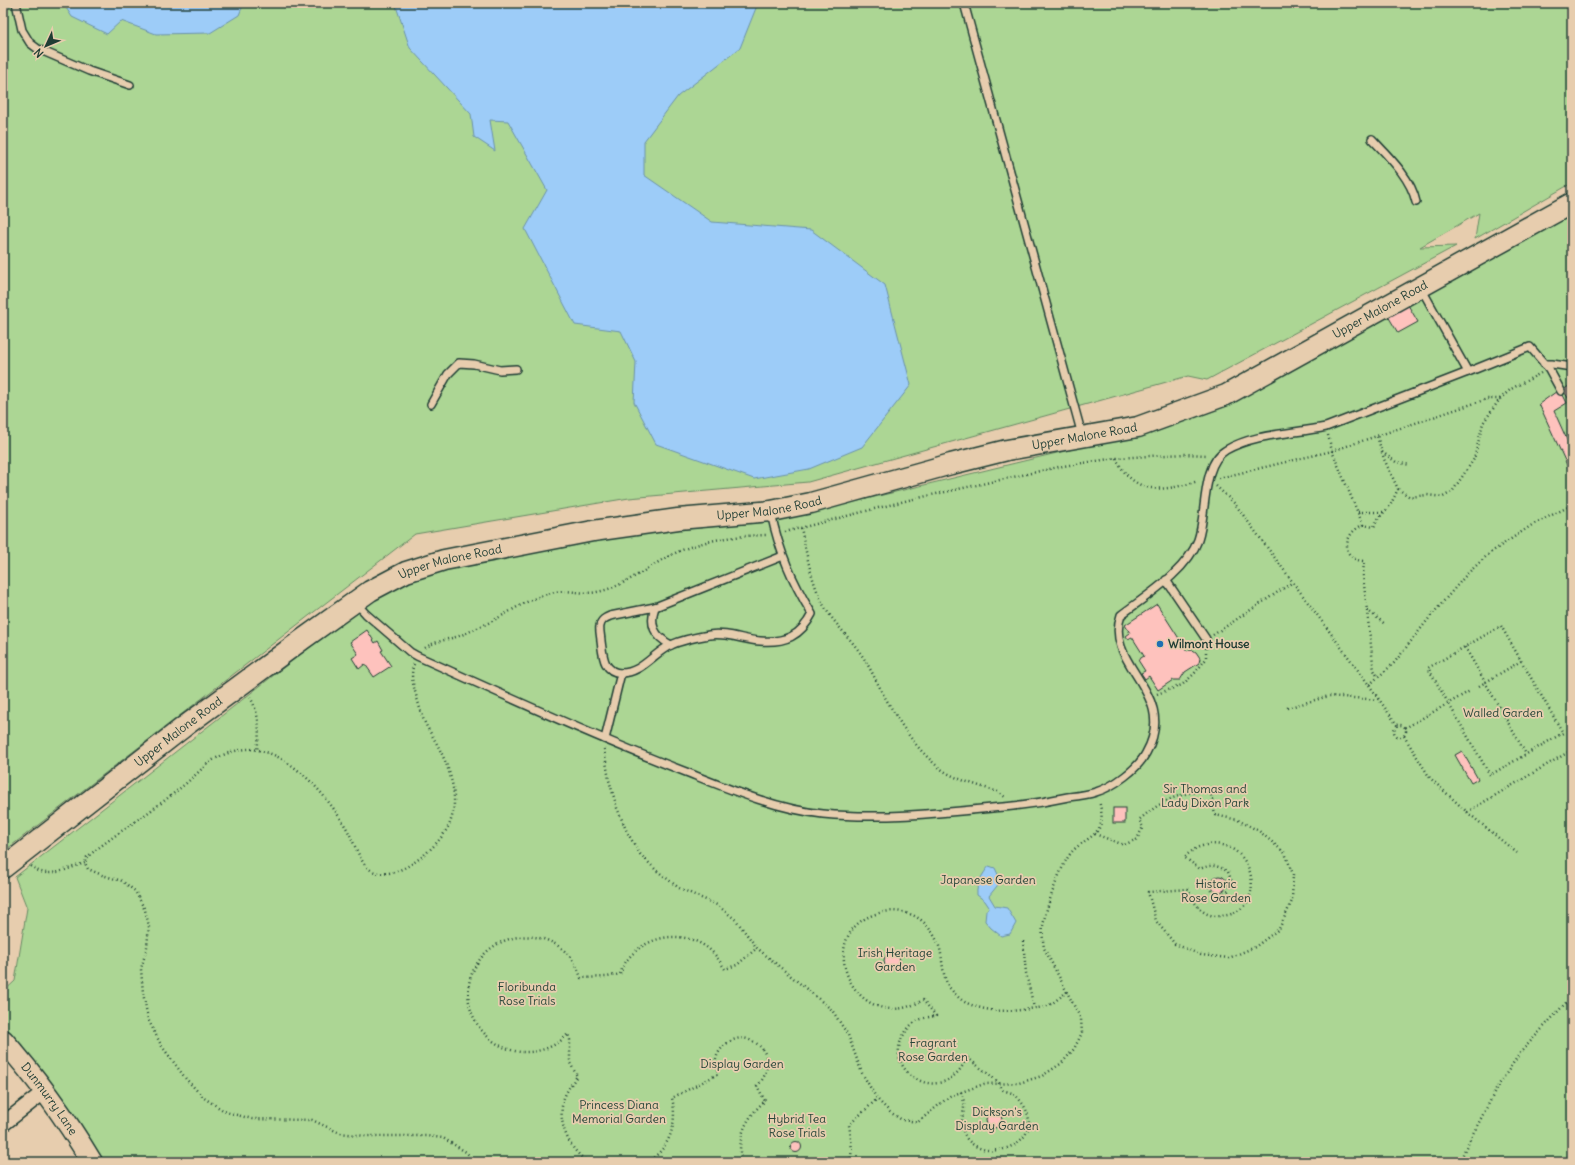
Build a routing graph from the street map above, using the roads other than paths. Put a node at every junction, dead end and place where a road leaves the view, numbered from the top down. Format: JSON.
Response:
{"nodes":[{"id":1,"x":16,"y":3,"type":"edge"},
{"id":2,"x":964,"y":3,"type":"edge"},
{"id":3,"x":130,"y":85,"type":"dead end"},
{"id":4,"x":1372,"y":139,"type":"dead end"},
{"id":5,"x":1416,"y":202,"type":"dead end"},
{"id":6,"x":1572,"y":203,"type":"edge"},
{"id":7,"x":1420,"y":286,"type":"junction"},
{"id":8,"x":1546,"y":367,"type":"junction"},
{"id":9,"x":1572,"y":367,"type":"edge"},
{"id":10,"x":516,"y":369,"type":"dead end"},
{"id":11,"x":1468,"y":372,"type":"junction"},
{"id":12,"x":1561,"y":391,"type":"dead end"},
{"id":13,"x":431,"y":404,"type":"dead end"},
{"id":14,"x":1083,"y":437,"type":"junction"},
{"id":15,"x":771,"y":511,"type":"junction"},
{"id":16,"x":782,"y":556,"type":"junction"},
{"id":17,"x":1166,"y":580,"type":"junction"},
{"id":18,"x":355,"y":602,"type":"junction"},
{"id":19,"x":655,"y":607,"type":"junction"},
{"id":20,"x":1206,"y":640,"type":"road end"},
{"id":21,"x":671,"y":645,"type":"junction"},
{"id":22,"x":621,"y":673,"type":"junction"},
{"id":23,"x":605,"y":739,"type":"junction"},
{"id":24,"x":8,"y":863,"type":"edge"},
{"id":25,"x":3,"y":1040,"type":"edge"},
{"id":26,"x":45,"y":1091,"type":"junction"},
{"id":27,"x":3,"y":1124,"type":"edge"},
{"id":28,"x":92,"y":1162,"type":"edge"}],
"edges":[{"from":1,"to":3,"type":"lane"},
{"from":2,"to":14,"type":"lane"},
{"from":4,"to":5,"type":"lane"},
{"from":6,"to":7,"type":"main road","name":"Upper Malone Road"},
{"from":7,"to":11,"type":"lane"},
{"from":7,"to":14,"type":"main road","name":"Upper Malone Road"},
{"from":8,"to":9,"type":"lane"},
{"from":8,"to":11,"type":"lane"},
{"from":8,"to":12,"type":"lane"},
{"from":10,"to":13,"type":"lane"},
{"from":11,"to":17,"type":"lane"},
{"from":14,"to":15,"type":"main road","name":"Upper Malone Road"},
{"from":15,"to":16,"type":"lane"},
{"from":15,"to":18,"type":"main road","name":"Upper Malone Road"},
{"from":16,"to":19,"type":"lane"},
{"from":16,"to":21,"type":"lane"},
{"from":17,"to":20,"type":"lane"},
{"from":17,"to":23,"type":"lane"},
{"from":18,"to":23,"type":"lane"},
{"from":18,"to":24,"type":"main road","name":"Upper Malone Road"},
{"from":19,"to":21,"type":"lane"},
{"from":19,"to":22,"type":"lane"},
{"from":21,"to":22,"type":"lane"},
{"from":22,"to":23,"type":"lane"},
{"from":25,"to":26,"type":"main road","name":"Dunmurry Lane"},
{"from":26,"to":27,"type":"street"},
{"from":26,"to":28,"type":"main road","name":"Dunmurry Lane"}]}
